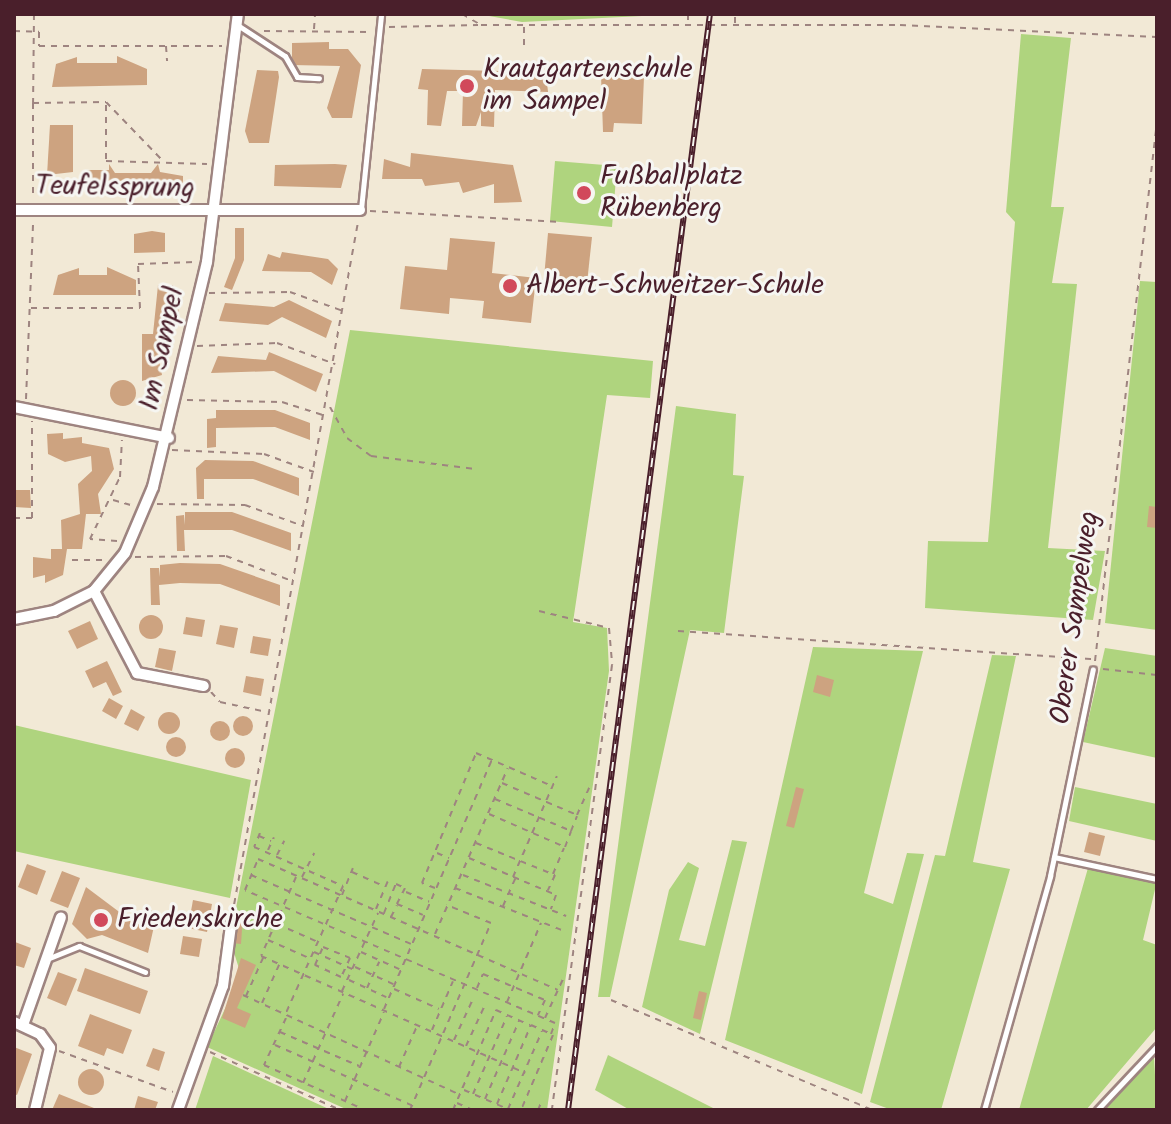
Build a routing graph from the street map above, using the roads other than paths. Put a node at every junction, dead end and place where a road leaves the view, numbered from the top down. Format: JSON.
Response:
{"nodes":[{"id":1,"x":238,"y":14,"type":"edge"},
{"id":2,"x":381,"y":14,"type":"edge"},
{"id":3,"x":239,"y":26,"type":"junction"},
{"id":4,"x":319,"y":78,"type":"dead end"},
{"id":5,"x":14,"y":210,"type":"edge"},
{"id":6,"x":360,"y":210,"type":"joint"},
{"id":7,"x":215,"y":213,"type":"junction"},
{"id":8,"x":14,"y":407,"type":"edge"},
{"id":9,"x":167,"y":444,"type":"junction"},
{"id":10,"x":94,"y":591,"type":"junction"},
{"id":11,"x":14,"y":619,"type":"edge"},
{"id":12,"x":1093,"y":669,"type":"road end"},
{"id":13,"x":204,"y":686,"type":"road end"},
{"id":14,"x":1054,"y":857,"type":"junction"},
{"id":15,"x":1157,"y":879,"type":"edge"},
{"id":16,"x":61,"y":917,"type":"dead end"},
{"id":17,"x":231,"y":925,"type":"road end"},
{"id":18,"x":46,"y":959,"type":"junction"},
{"id":19,"x":145,"y":972,"type":"dead end"},
{"id":20,"x":18,"y":1023,"type":"edge"},
{"id":21,"x":1157,"y":1046,"type":"edge"},
{"id":22,"x":35,"y":1110,"type":"edge"},
{"id":23,"x":178,"y":1110,"type":"edge"},
{"id":24,"x":984,"y":1110,"type":"edge"},
{"id":25,"x":1097,"y":1110,"type":"edge"}],
"edges":[{"from":1,"to":3,"type":"street","name":"Im Sampel"},
{"from":2,"to":6,"type":"lane"},
{"from":3,"to":4,"type":"lane"},
{"from":3,"to":7,"type":"street","name":"Im Sampel"},
{"from":5,"to":7,"type":"street","name":"Teufelssprung"},
{"from":6,"to":7,"type":"street","name":"Teufelssprung"},
{"from":7,"to":9,"type":"street","name":"Im Sampel"},
{"from":8,"to":9,"type":"street"},
{"from":9,"to":10,"type":"street","name":"Im Sampel"},
{"from":10,"to":11,"type":"street"},
{"from":10,"to":13,"type":"street"},
{"from":12,"to":14,"type":"lane","name":"Oberer Sampelweg"},
{"from":14,"to":15,"type":"lane"},
{"from":14,"to":24,"type":"lane","name":"Oberer Sampelweg"},
{"from":16,"to":18,"type":"street"},
{"from":17,"to":23,"type":"street"},
{"from":18,"to":19,"type":"lane"},
{"from":18,"to":20,"type":"street"},
{"from":20,"to":22,"type":"street"},
{"from":21,"to":25,"type":"lane"}]}
